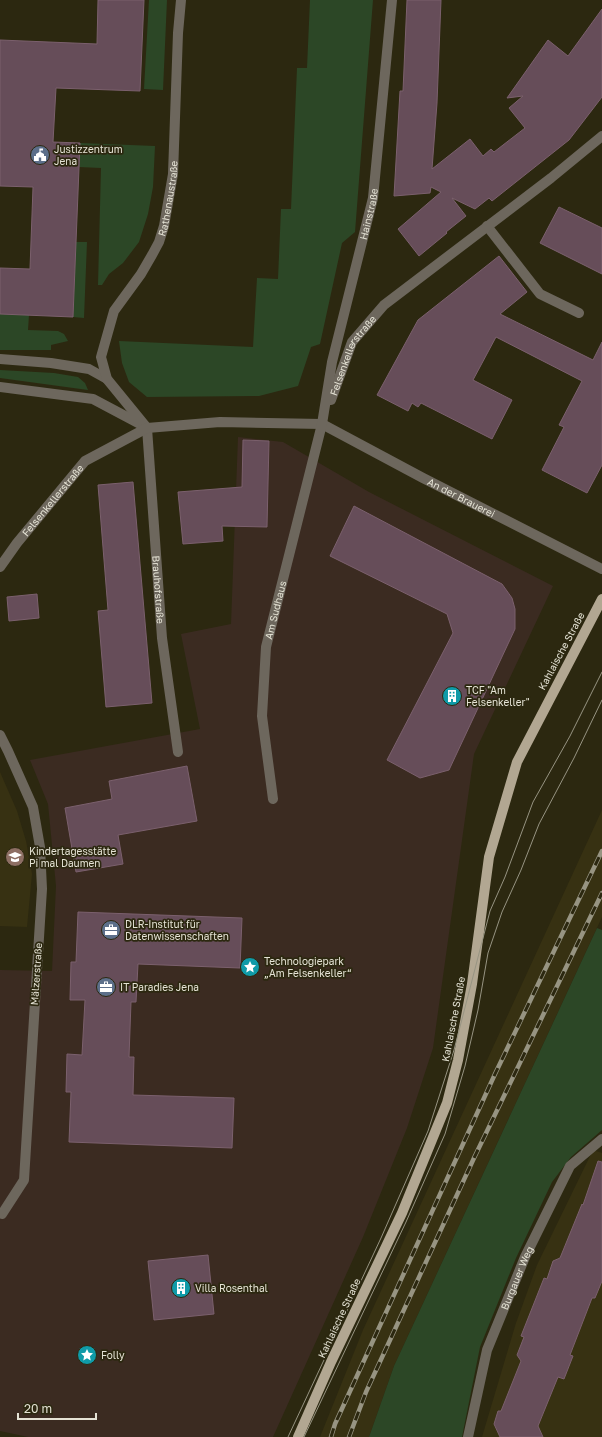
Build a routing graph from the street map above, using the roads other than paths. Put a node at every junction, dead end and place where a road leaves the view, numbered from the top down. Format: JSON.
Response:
{"nodes":[{"id":1,"x":181,"y":0,"type":"edge"},
{"id":2,"x":392,"y":0,"type":"edge"},
{"id":3,"x":602,"y":136,"type":"edge"},
{"id":4,"x":487,"y":226,"type":"junction"},
{"id":5,"x":579,"y":313,"type":"dead end"},
{"id":6,"x":0,"y":359,"type":"edge"},
{"id":7,"x":107,"y":379,"type":"junction"},
{"id":8,"x":0,"y":387,"type":"edge"},
{"id":9,"x":322,"y":424,"type":"junction"},
{"id":10,"x":147,"y":428,"type":"junction"},
{"id":11,"x":0,"y":567,"type":"edge"},
{"id":12,"x":602,"y":569,"type":"edge"},
{"id":13,"x":602,"y":599,"type":"edge"},
{"id":14,"x":0,"y":735,"type":"edge"},
{"id":15,"x":178,"y":752,"type":"dead end"},
{"id":16,"x":273,"y":799,"type":"dead end"},
{"id":17,"x":602,"y":1139,"type":"edge"},
{"id":18,"x":2,"y":1214,"type":"dead end"},
{"id":19,"x":298,"y":1437,"type":"edge"},
{"id":20,"x":468,"y":1437,"type":"edge"}],
"edges":[{"from":1,"to":7,"type":"street","name":"Rathenaustraße"},
{"from":2,"to":9,"type":"street","name":"Hainstraße"},
{"from":3,"to":4,"type":"street","name":"Felsenkellerstraße"},
{"from":4,"to":5,"type":"street"},
{"from":4,"to":9,"type":"street","name":"Felsenkellerstraße"},
{"from":6,"to":7,"type":"street","name":"Rathenaustraße"},
{"from":7,"to":10,"type":"street","name":"Rathenaustraße"},
{"from":8,"to":10,"type":"street"},
{"from":9,"to":10,"type":"street","name":"Felsenkellerstraße"},
{"from":9,"to":12,"type":"street","name":"An der Brauerei"},
{"from":9,"to":16,"type":"street","name":"Am Sudhaus"},
{"from":10,"to":11,"type":"street","name":"Felsenkellerstraße"},
{"from":10,"to":15,"type":"street","name":"Brauhofstraße"},
{"from":13,"to":19,"type":"main road","name":"Kahlaische Straße"},
{"from":14,"to":18,"type":"street","name":"Mälzerstraße"},
{"from":17,"to":20,"type":"street","name":"Burgauer Weg"}]}
